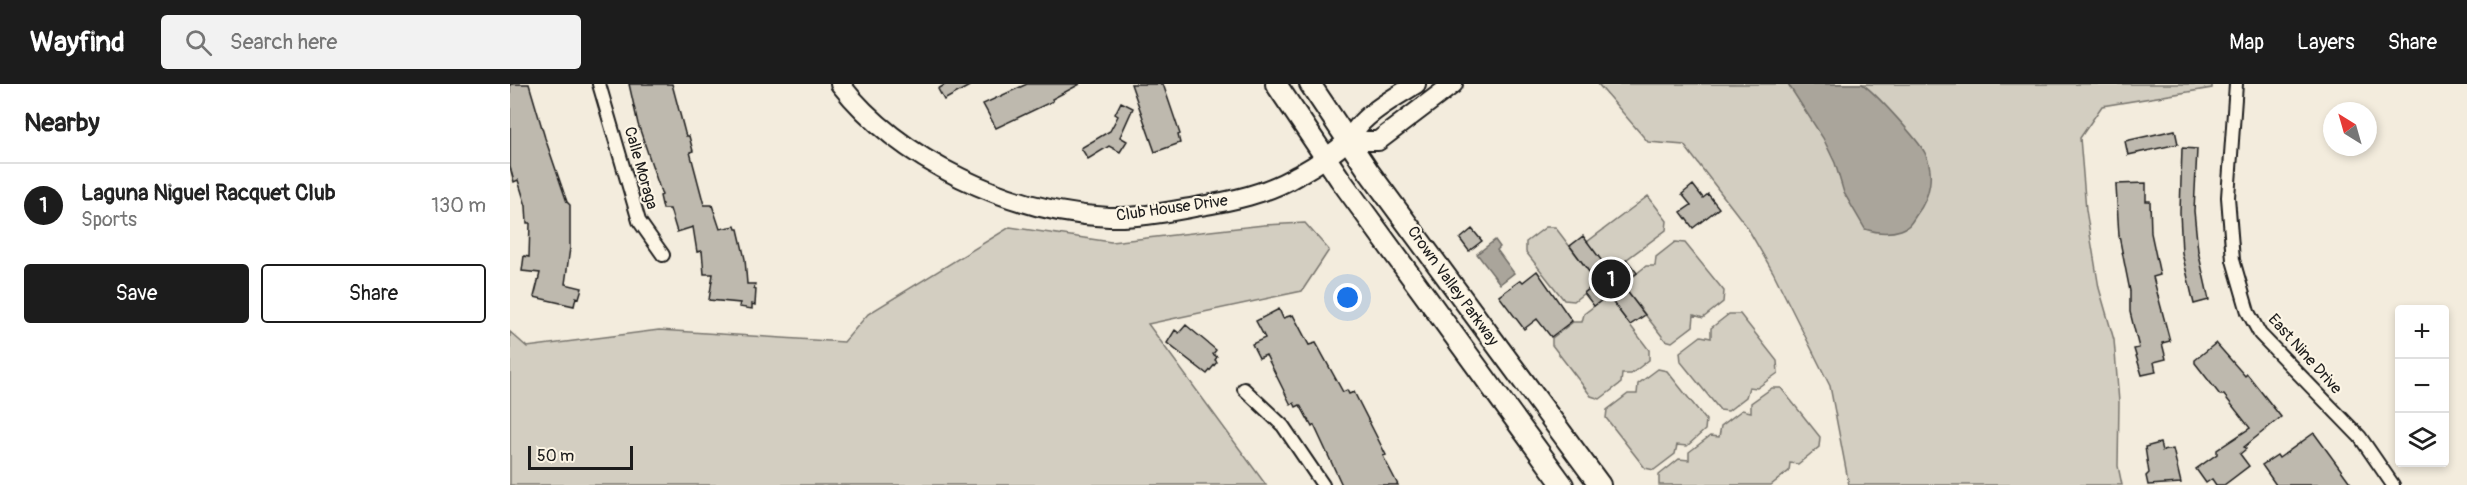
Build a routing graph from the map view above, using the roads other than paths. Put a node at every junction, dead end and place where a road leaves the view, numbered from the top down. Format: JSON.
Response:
{"nodes":[{"id":1,"x":599,"y":84,"type":"edge"},
{"id":2,"x":840,"y":84,"type":"edge"},
{"id":3,"x":1276,"y":84,"type":"edge"},
{"id":4,"x":1310,"y":84,"type":"edge"},
{"id":5,"x":1416,"y":84,"type":"edge"},
{"id":6,"x":1453,"y":84,"type":"edge"},
{"id":7,"x":2236,"y":84,"type":"edge"},
{"id":8,"x":1347,"y":141,"type":"junction"},
{"id":9,"x":1325,"y":157,"type":"junction"},
{"id":10,"x":663,"y":255,"type":"dead end"},
{"id":11,"x":1244,"y":389,"type":"dead end"},
{"id":12,"x":1323,"y":485,"type":"edge"},
{"id":13,"x":1563,"y":485,"type":"edge"},
{"id":14,"x":1600,"y":485,"type":"edge"},
{"id":15,"x":2393,"y":485,"type":"edge"}],
"edges":[{"from":1,"to":10,"type":"street","name":"Calle Moraga"},
{"from":2,"to":9,"type":"street","name":"Club House Drive"},
{"from":3,"to":9,"type":"main road","name":"Crown Valley Parkway"},
{"from":4,"to":8,"type":"main road","name":"Crown Valley Parkway"},
{"from":5,"to":8,"type":"street","name":"Club House Drive"},
{"from":6,"to":8,"type":"street"},
{"from":7,"to":15,"type":"street","name":"East Nine Drive"},
{"from":8,"to":9,"type":"street","name":"Club House Drive"},
{"from":8,"to":14,"type":"main road","name":"Crown Valley Parkway"},
{"from":9,"to":13,"type":"main road","name":"Crown Valley Parkway"},
{"from":11,"to":12,"type":"street"}]}
